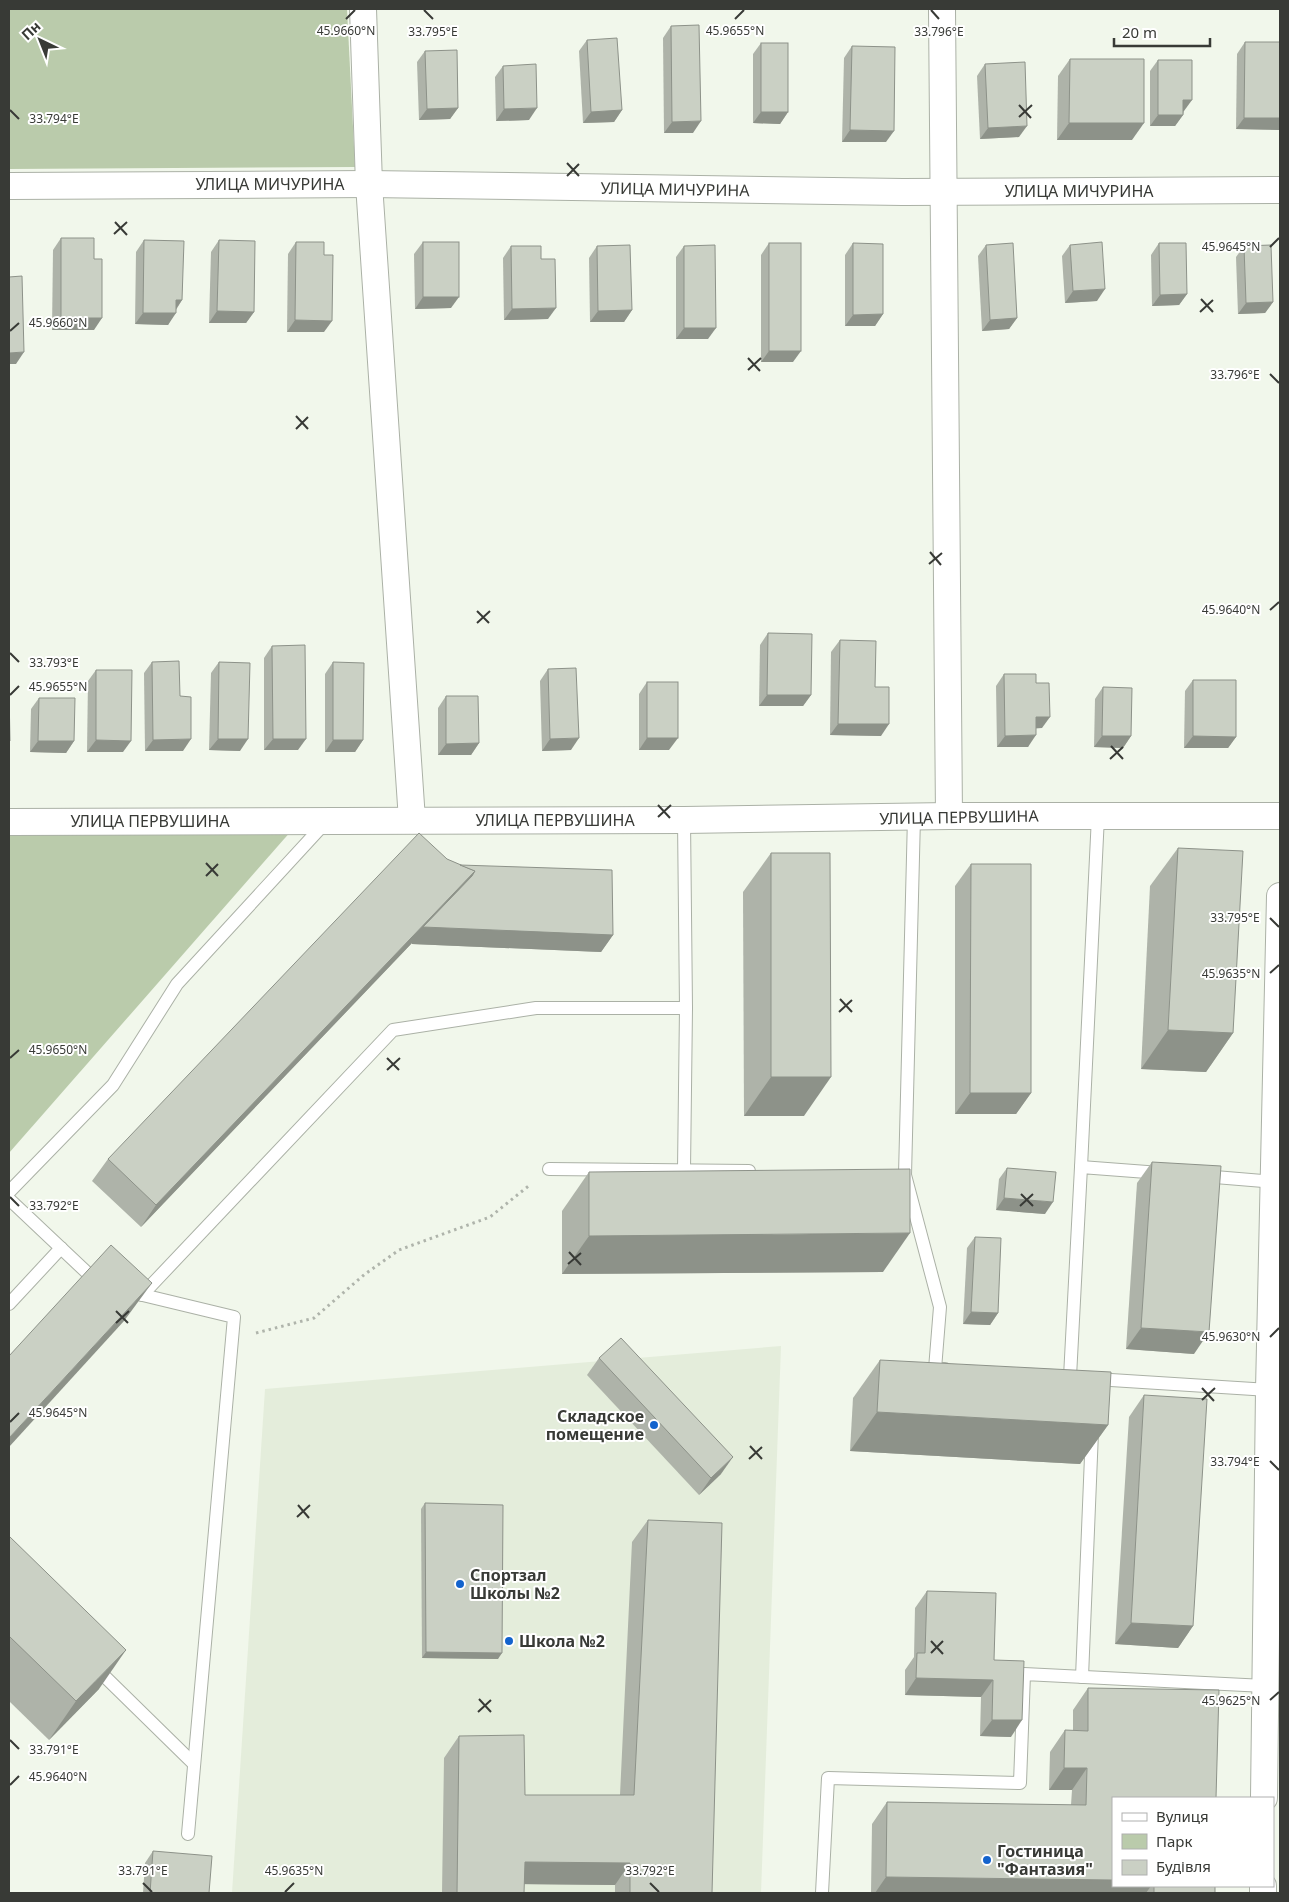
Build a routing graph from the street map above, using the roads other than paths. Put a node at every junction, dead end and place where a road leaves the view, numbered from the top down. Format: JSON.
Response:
{"nodes":[{"id":1,"x":363,"y":9,"type":"edge"},
{"id":2,"x":942,"y":9,"type":"edge"},
{"id":3,"x":369,"y":184,"type":"junction"},
{"id":4,"x":9,"y":186,"type":"edge"},
{"id":5,"x":1280,"y":190,"type":"edge"},
{"id":6,"x":942,"y":191,"type":"junction"},
{"id":7,"x":948,"y":816,"type":"junction"},
{"id":8,"x":1098,"y":816,"type":"junction"},
{"id":9,"x":1280,"y":816,"type":"edge"},
{"id":10,"x":914,"y":817,"type":"junction"},
{"id":11,"x":412,"y":820,"type":"junction"},
{"id":12,"x":684,"y":820,"type":"junction"},
{"id":13,"x":326,"y":821,"type":"junction"},
{"id":14,"x":9,"y":822,"type":"edge"},
{"id":15,"x":1280,"y":896,"type":"edge"},
{"id":16,"x":1279,"y":993,"type":"edge"},
{"id":17,"x":686,"y":1008,"type":"junction"},
{"id":18,"x":1081,"y":1167,"type":"junction"},
{"id":19,"x":549,"y":1169,"type":"road end"},
{"id":20,"x":684,"y":1170,"type":"junction"},
{"id":21,"x":761,"y":1171,"type":"edge"},
{"id":22,"x":1168,"y":1174,"type":"edge"},
{"id":23,"x":1188,"y":1175,"type":"edge"},
{"id":24,"x":1275,"y":1182,"type":"junction"},
{"id":25,"x":9,"y":1192,"type":"edge"},
{"id":26,"x":9,"y":1199,"type":"edge"},
{"id":27,"x":61,"y":1248,"type":"junction"},
{"id":28,"x":142,"y":1295,"type":"junction"},
{"id":29,"x":9,"y":1304,"type":"edge"},
{"id":30,"x":954,"y":1370,"type":"edge"},
{"id":31,"x":1269,"y":1390,"type":"junction"},
{"id":32,"x":1093,"y":1419,"type":"edge"},
{"id":33,"x":87,"y":1658,"type":"edge"},
{"id":34,"x":1082,"y":1677,"type":"junction"},
{"id":35,"x":1265,"y":1686,"type":"junction"},
{"id":36,"x":193,"y":1763,"type":"junction"},
{"id":37,"x":1264,"y":1797,"type":"edge"},
{"id":38,"x":188,"y":1834,"type":"dead end"},
{"id":39,"x":822,"y":1893,"type":"edge"}],
"edges":[{"from":1,"to":3,"type":"street"},
{"from":2,"to":6,"type":"street"},
{"from":3,"to":4,"type":"street","name":"УЛИЦА МИЧУРИНА"},
{"from":3,"to":6,"type":"street","name":"УЛИЦА МИЧУРИНА"},
{"from":3,"to":11,"type":"street"},
{"from":5,"to":6,"type":"street","name":"УЛИЦА МИЧУРИНА"},
{"from":6,"to":7,"type":"street"},
{"from":7,"to":8,"type":"street","name":"УЛИЦА ПЕРВУШИНА"},
{"from":7,"to":10,"type":"street","name":"УЛИЦА ПЕРВУШИНА"},
{"from":8,"to":9,"type":"street","name":"УЛИЦА ПЕРВУШИНА"},
{"from":8,"to":18,"type":"lane"},
{"from":10,"to":12,"type":"street","name":"УЛИЦА ПЕРВУШИНА"},
{"from":10,"to":30,"type":"lane"},
{"from":11,"to":12,"type":"street","name":"УЛИЦА ПЕРВУШИНА"},
{"from":11,"to":13,"type":"street","name":"УЛИЦА ПЕРВУШИНА"},
{"from":12,"to":17,"type":"lane"},
{"from":13,"to":14,"type":"street","name":"УЛИЦА ПЕРВУШИНА"},
{"from":13,"to":25,"type":"lane"},
{"from":15,"to":16,"type":"street"},
{"from":16,"to":24,"type":"street"},
{"from":17,"to":20,"type":"lane"},
{"from":17,"to":28,"type":"lane"},
{"from":18,"to":22,"type":"lane"},
{"from":18,"to":31,"type":"lane"},
{"from":19,"to":20,"type":"lane"},
{"from":20,"to":21,"type":"lane"},
{"from":23,"to":24,"type":"lane"},
{"from":24,"to":31,"type":"street"},
{"from":26,"to":27,"type":"lane"},
{"from":27,"to":28,"type":"lane"},
{"from":27,"to":29,"type":"lane"},
{"from":28,"to":36,"type":"lane"},
{"from":31,"to":35,"type":"street"},
{"from":32,"to":34,"type":"lane"},
{"from":33,"to":36,"type":"lane"},
{"from":34,"to":35,"type":"lane"},
{"from":34,"to":39,"type":"lane"},
{"from":35,"to":37,"type":"street"},
{"from":36,"to":38,"type":"lane"}]}
